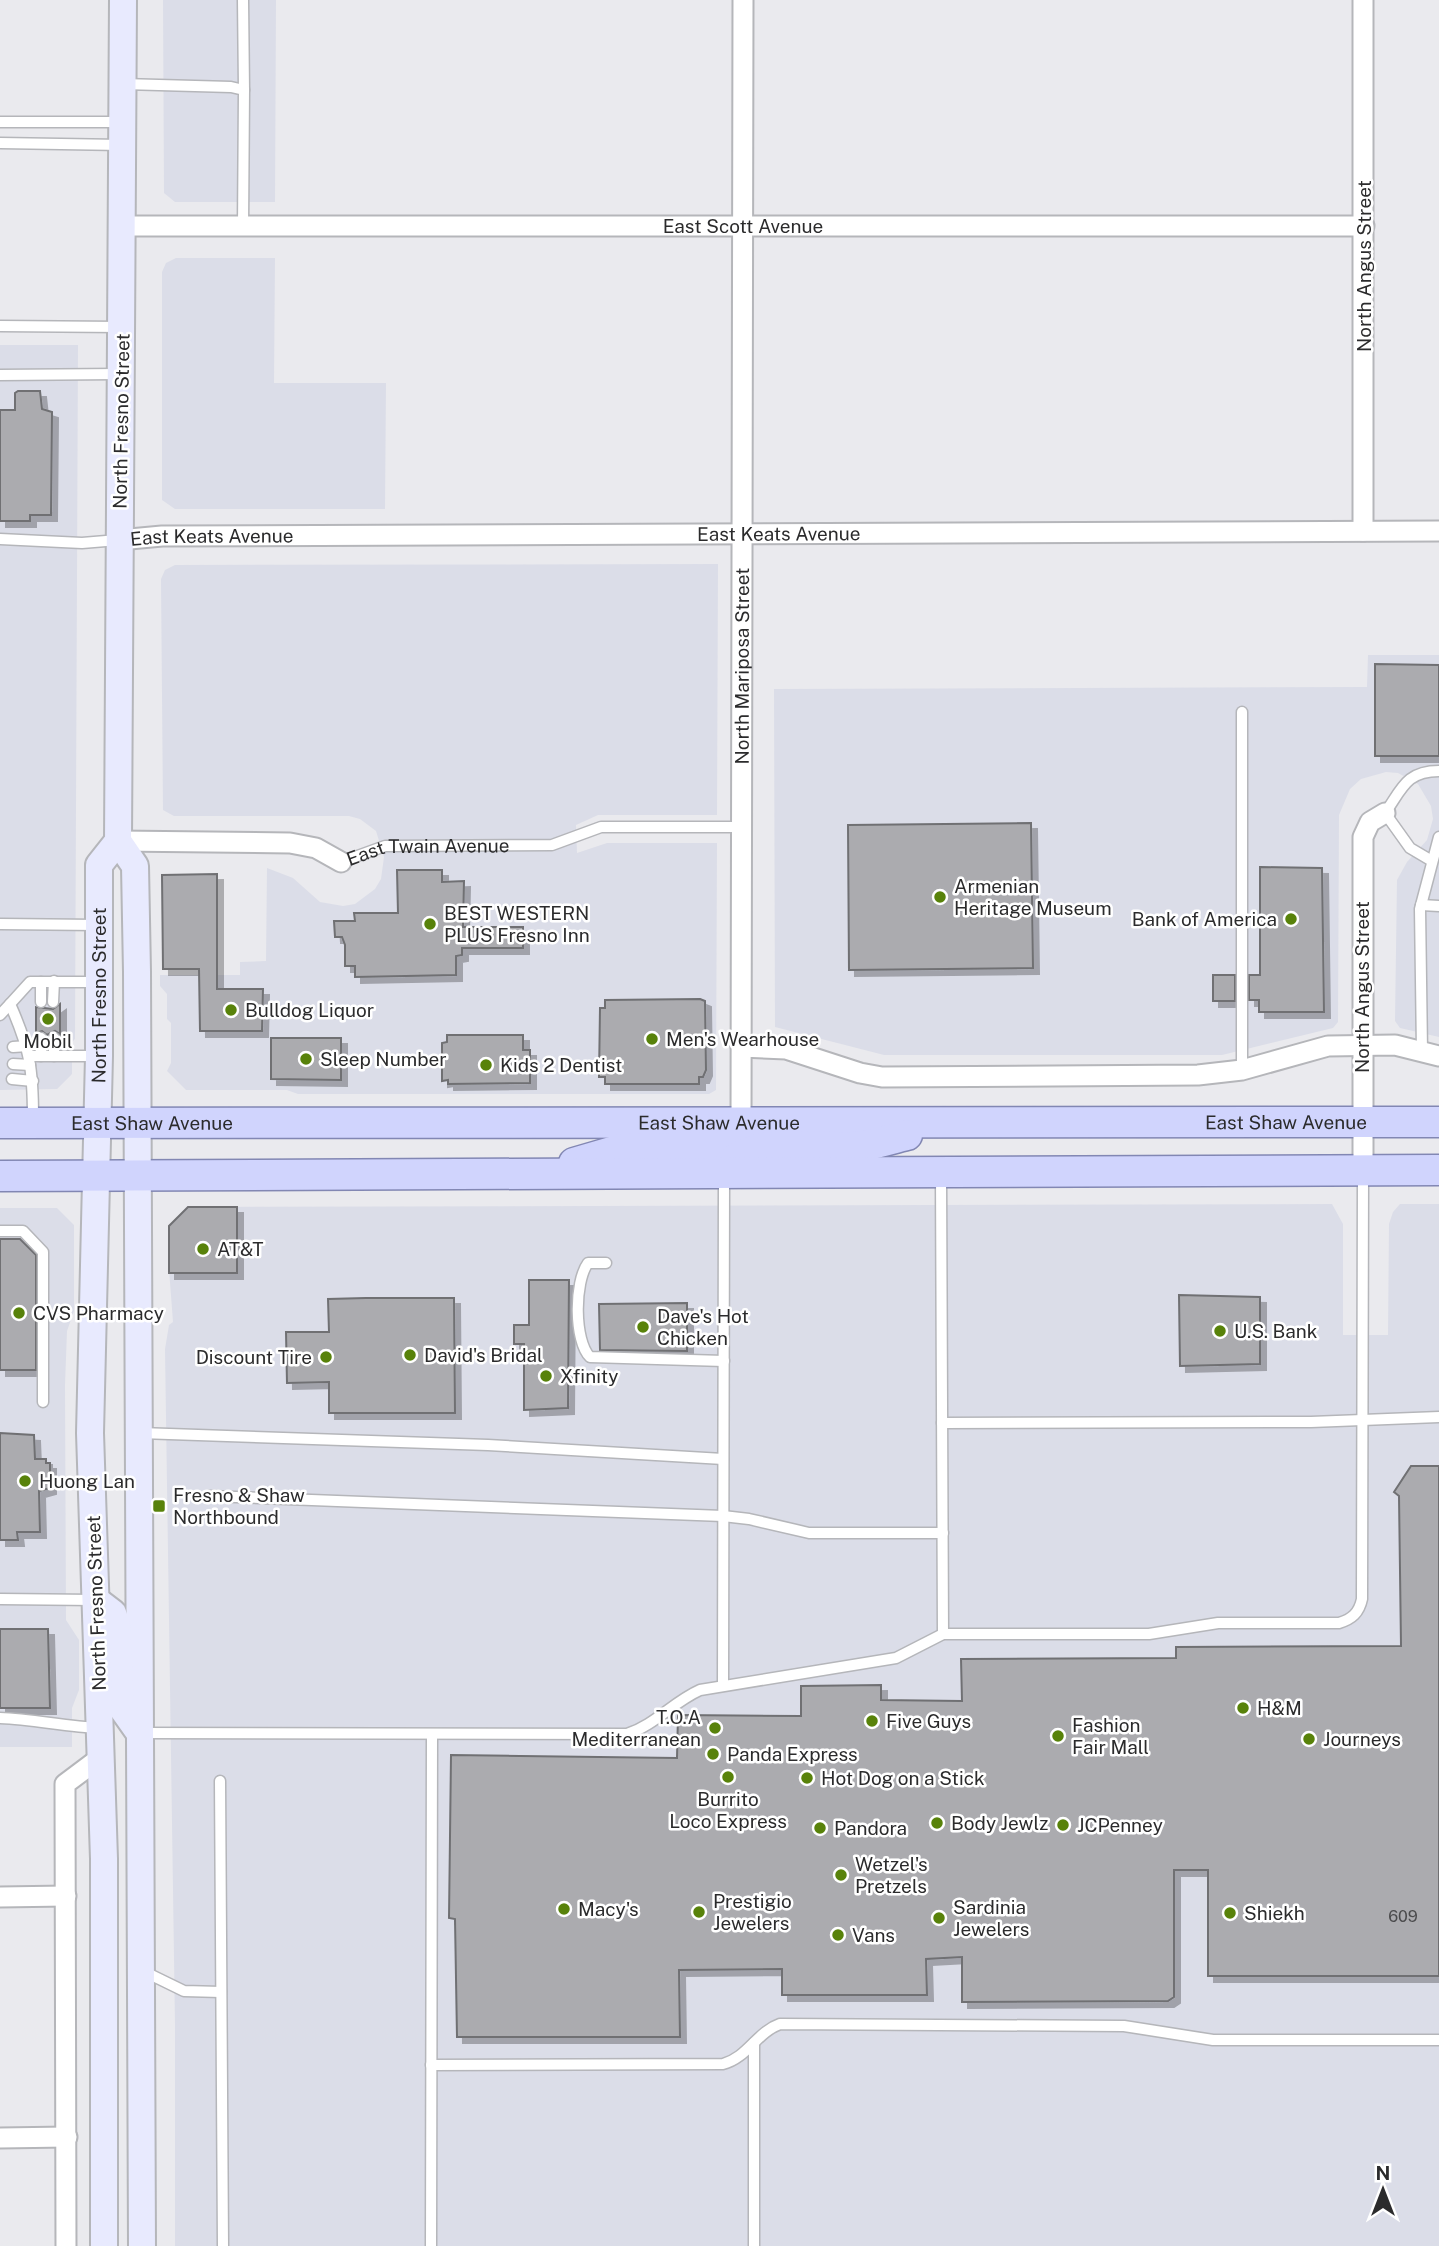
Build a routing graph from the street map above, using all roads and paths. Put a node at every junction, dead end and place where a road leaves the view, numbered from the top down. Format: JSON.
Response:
{"nodes":[{"id":1,"x":122,"y":0,"type":"edge"},
{"id":2,"x":243,"y":0,"type":"edge"},
{"id":3,"x":743,"y":0,"type":"edge"},
{"id":4,"x":1363,"y":0,"type":"edge"},
{"id":5,"x":122,"y":85,"type":"junction"},
{"id":6,"x":244,"y":90,"type":"junction"},
{"id":7,"x":0,"y":122,"type":"edge"},
{"id":8,"x":122,"y":134,"type":"junction"},
{"id":9,"x":0,"y":143,"type":"edge"},
{"id":10,"x":122,"y":226,"type":"junction"},
{"id":11,"x":743,"y":226,"type":"junction"},
{"id":12,"x":1364,"y":226,"type":"junction"},
{"id":13,"x":243,"y":227,"type":"junction"},
{"id":14,"x":0,"y":326,"type":"edge"},
{"id":15,"x":122,"y":327,"type":"junction"},
{"id":16,"x":121,"y":374,"type":"junction"},
{"id":17,"x":0,"y":375,"type":"edge"},
{"id":18,"x":1363,"y":531,"type":"junction"},
{"id":19,"x":1439,"y":531,"type":"edge"},
{"id":20,"x":742,"y":532,"type":"junction"},
{"id":21,"x":0,"y":539,"type":"edge"},
{"id":22,"x":119,"y":540,"type":"junction"},
{"id":23,"x":1242,"y":712,"type":"dead end"},
{"id":24,"x":1439,"y":771,"type":"edge"},
{"id":25,"x":1385,"y":813,"type":"junction"},
{"id":26,"x":741,"y":827,"type":"junction"},
{"id":27,"x":1439,"y":837,"type":"edge"},
{"id":28,"x":118,"y":841,"type":"junction"},
{"id":29,"x":1432,"y":861,"type":"junction"},
{"id":30,"x":341,"y":862,"type":"joint"},
{"id":31,"x":1421,"y":905,"type":"junction"},
{"id":32,"x":1439,"y":906,"type":"edge"},
{"id":33,"x":0,"y":924,"type":"edge"},
{"id":34,"x":99,"y":925,"type":"junction"},
{"id":35,"x":54,"y":981,"type":"junction"},
{"id":36,"x":41,"y":982,"type":"junction"},
{"id":37,"x":99,"y":982,"type":"junction"},
{"id":38,"x":41,"y":1002,"type":"dead end"},
{"id":39,"x":53,"y":1002,"type":"dead end"},
{"id":40,"x":10,"y":1004,"type":"junction"},
{"id":41,"x":0,"y":1015,"type":"edge"},
{"id":42,"x":41,"y":1038,"type":"dead end"},
{"id":43,"x":54,"y":1038,"type":"dead end"},
{"id":44,"x":1362,"y":1045,"type":"junction"},
{"id":45,"x":13,"y":1046,"type":"dead end"},
{"id":46,"x":741,"y":1046,"type":"junction"},
{"id":47,"x":1430,"y":1053,"type":"edge"},
{"id":48,"x":30,"y":1056,"type":"junction"},
{"id":49,"x":41,"y":1056,"type":"junction"},
{"id":50,"x":54,"y":1056,"type":"junction"},
{"id":51,"x":99,"y":1056,"type":"junction"},
{"id":52,"x":13,"y":1064,"type":"dead end"},
{"id":53,"x":1242,"y":1070,"type":"junction"},
{"id":54,"x":12,"y":1079,"type":"dead end"},
{"id":55,"x":33,"y":1081,"type":"junction"},
{"id":56,"x":138,"y":1121,"type":"junction"},
{"id":57,"x":96,"y":1122,"type":"junction"},
{"id":58,"x":1363,"y":1122,"type":"junction"},
{"id":59,"x":1439,"y":1122,"type":"edge"},
{"id":60,"x":0,"y":1123,"type":"edge"},
{"id":61,"x":33,"y":1123,"type":"junction"},
{"id":62,"x":741,"y":1123,"type":"junction"},
{"id":63,"x":959,"y":1123,"type":"junction"},
{"id":64,"x":1363,"y":1170,"type":"junction"},
{"id":65,"x":1439,"y":1170,"type":"edge"},
{"id":66,"x":941,"y":1171,"type":"junction"},
{"id":67,"x":724,"y":1172,"type":"junction"},
{"id":68,"x":540,"y":1174,"type":"junction"},
{"id":69,"x":0,"y":1176,"type":"edge"},
{"id":70,"x":95,"y":1176,"type":"junction"},
{"id":71,"x":138,"y":1177,"type":"junction"},
{"id":72,"x":0,"y":1231,"type":"edge"},
{"id":73,"x":606,"y":1263,"type":"dead end"},
{"id":74,"x":724,"y":1361,"type":"junction"},
{"id":75,"x":43,"y":1402,"type":"dead end"},
{"id":76,"x":1439,"y":1417,"type":"edge"},
{"id":77,"x":1363,"y":1421,"type":"junction"},
{"id":78,"x":942,"y":1423,"type":"junction"},
{"id":79,"x":139,"y":1433,"type":"junction"},
{"id":80,"x":723,"y":1459,"type":"junction"},
{"id":81,"x":209,"y":1496,"type":"dead end"},
{"id":82,"x":723,"y":1516,"type":"junction"},
{"id":83,"x":943,"y":1533,"type":"junction"},
{"id":84,"x":0,"y":1600,"type":"edge"},
{"id":85,"x":96,"y":1600,"type":"junction"},
{"id":86,"x":943,"y":1634,"type":"junction"},
{"id":87,"x":723,"y":1684,"type":"junction"},
{"id":88,"x":0,"y":1718,"type":"edge"},
{"id":89,"x":100,"y":1728,"type":"junction"},
{"id":90,"x":139,"y":1733,"type":"junction"},
{"id":91,"x":432,"y":1735,"type":"junction"},
{"id":92,"x":101,"y":1758,"type":"junction"},
{"id":93,"x":220,"y":1781,"type":"dead end"},
{"id":94,"x":66,"y":1896,"type":"junction"},
{"id":95,"x":0,"y":1897,"type":"edge"},
{"id":96,"x":142,"y":1970,"type":"junction"},
{"id":97,"x":222,"y":1992,"type":"junction"},
{"id":98,"x":1439,"y":2040,"type":"edge"},
{"id":99,"x":754,"y":2043,"type":"junction"},
{"id":100,"x":431,"y":2065,"type":"junction"},
{"id":101,"x":67,"y":2137,"type":"junction"},
{"id":102,"x":0,"y":2138,"type":"edge"},
{"id":103,"x":66,"y":2246,"type":"edge"},
{"id":104,"x":104,"y":2246,"type":"edge"},
{"id":105,"x":142,"y":2246,"type":"edge"},
{"id":106,"x":223,"y":2246,"type":"edge"},
{"id":107,"x":431,"y":2246,"type":"edge"},
{"id":108,"x":754,"y":2246,"type":"edge"}],
"edges":[{"from":1,"to":5,"type":"main road","name":"North Fresno Street"},
{"from":2,"to":6,"type":"lane"},
{"from":3,"to":11,"type":"street","name":"North Mariposa Street"},
{"from":4,"to":12,"type":"street","name":"North Angus Street"},
{"from":5,"to":6,"type":"lane"},
{"from":5,"to":8,"type":"main road","name":"North Fresno Street"},
{"from":6,"to":13,"type":"lane"},
{"from":7,"to":8,"type":"lane"},
{"from":8,"to":9,"type":"lane"},
{"from":8,"to":10,"type":"main road","name":"North Fresno Street"},
{"from":10,"to":13,"type":"street","name":"East Scott Avenue"},
{"from":10,"to":15,"type":"main road","name":"North Fresno Street"},
{"from":11,"to":12,"type":"street","name":"East Scott Avenue"},
{"from":11,"to":13,"type":"street","name":"East Scott Avenue"},
{"from":11,"to":20,"type":"street","name":"North Mariposa Street"},
{"from":12,"to":18,"type":"street","name":"North Angus Street"},
{"from":14,"to":15,"type":"lane"},
{"from":15,"to":16,"type":"main road","name":"North Fresno Street"},
{"from":16,"to":17,"type":"lane"},
{"from":16,"to":22,"type":"main road","name":"North Fresno Street"},
{"from":18,"to":19,"type":"street","name":"East Keats Avenue"},
{"from":18,"to":20,"type":"street","name":"East Keats Avenue"},
{"from":20,"to":22,"type":"street","name":"East Keats Avenue"},
{"from":20,"to":26,"type":"street","name":"North Mariposa Street"},
{"from":21,"to":22,"type":"lane"},
{"from":22,"to":28,"type":"main road","name":"North Fresno Street"},
{"from":23,"to":53,"type":"lane"},
{"from":24,"to":25,"type":"lane"},
{"from":25,"to":29,"type":"lane"},
{"from":25,"to":44,"type":"street","name":"North Angus Street"},
{"from":26,"to":30,"type":"lane","name":"East Twain Avenue"},
{"from":26,"to":46,"type":"street","name":"North Mariposa Street"},
{"from":27,"to":29,"type":"lane"},
{"from":28,"to":30,"type":"street","name":"East Twain Avenue"},
{"from":28,"to":34,"type":"main road","name":"North Fresno Street"},
{"from":28,"to":56,"type":"main road","name":"North Fresno Street"},
{"from":29,"to":31,"type":"lane"},
{"from":31,"to":32,"type":"lane"},
{"from":31,"to":47,"type":"lane"},
{"from":33,"to":34,"type":"lane"},
{"from":34,"to":37,"type":"main road","name":"North Fresno Street"},
{"from":35,"to":36,"type":"lane"},
{"from":35,"to":37,"type":"lane"},
{"from":35,"to":39,"type":"lane"},
{"from":36,"to":38,"type":"lane"},
{"from":36,"to":40,"type":"lane"},
{"from":37,"to":51,"type":"main road","name":"North Fresno Street"},
{"from":40,"to":41,"type":"lane"},
{"from":40,"to":48,"type":"lane"},
{"from":42,"to":49,"type":"lane"},
{"from":43,"to":50,"type":"lane"},
{"from":44,"to":47,"type":"street"},
{"from":44,"to":53,"type":"street"},
{"from":44,"to":58,"type":"street","name":"North Angus Street"},
{"from":45,"to":48,"type":"lane"},
{"from":46,"to":53,"type":"street"},
{"from":46,"to":62,"type":"street","name":"North Mariposa Street"},
{"from":48,"to":49,"type":"lane"},
{"from":48,"to":52,"type":"lane"},
{"from":48,"to":55,"type":"lane"},
{"from":49,"to":50,"type":"lane"},
{"from":50,"to":51,"type":"lane"},
{"from":51,"to":57,"type":"main road","name":"North Fresno Street"},
{"from":54,"to":55,"type":"lane"},
{"from":55,"to":61,"type":"lane"},
{"from":56,"to":57,"type":"main road","name":"East Shaw Avenue"},
{"from":56,"to":62,"type":"main road","name":"East Shaw Avenue"},
{"from":56,"to":71,"type":"main road","name":"North Fresno Street"},
{"from":57,"to":61,"type":"main road","name":"East Shaw Avenue"},
{"from":57,"to":70,"type":"main road","name":"North Fresno Street"},
{"from":58,"to":59,"type":"main road","name":"East Shaw Avenue"},
{"from":58,"to":63,"type":"main road","name":"East Shaw Avenue"},
{"from":58,"to":64,"type":"street","name":"North Angus Street"},
{"from":60,"to":61,"type":"main road","name":"East Shaw Avenue"},
{"from":62,"to":63,"type":"main road","name":"East Shaw Avenue"},
{"from":62,"to":68,"type":"main road"},
{"from":63,"to":67,"type":"main road"},
{"from":64,"to":65,"type":"main road"},
{"from":64,"to":66,"type":"main road"},
{"from":64,"to":77,"type":"lane"},
{"from":66,"to":67,"type":"main road"},
{"from":66,"to":78,"type":"lane"},
{"from":67,"to":68,"type":"main road"},
{"from":67,"to":74,"type":"lane"},
{"from":68,"to":71,"type":"main road"},
{"from":69,"to":70,"type":"main road"},
{"from":70,"to":71,"type":"main road"},
{"from":70,"to":85,"type":"main road","name":"North Fresno Street"},
{"from":71,"to":79,"type":"main road","name":"North Fresno Street"},
{"from":72,"to":75,"type":"lane"},
{"from":73,"to":74,"type":"lane"},
{"from":74,"to":80,"type":"lane"},
{"from":76,"to":77,"type":"lane"},
{"from":77,"to":78,"type":"lane"},
{"from":77,"to":86,"type":"lane"},
{"from":78,"to":83,"type":"lane"},
{"from":79,"to":80,"type":"lane"},
{"from":79,"to":90,"type":"main road","name":"North Fresno Street"},
{"from":80,"to":82,"type":"lane"},
{"from":81,"to":82,"type":"lane"},
{"from":82,"to":83,"type":"lane"},
{"from":82,"to":87,"type":"lane"},
{"from":83,"to":86,"type":"lane"},
{"from":84,"to":85,"type":"lane"},
{"from":85,"to":89,"type":"main road","name":"North Fresno Street"},
{"from":85,"to":90,"type":"main road"},
{"from":86,"to":87,"type":"lane"},
{"from":87,"to":91,"type":"lane"},
{"from":88,"to":89,"type":"lane"},
{"from":89,"to":92,"type":"main road","name":"North Fresno Street"},
{"from":90,"to":91,"type":"lane"},
{"from":90,"to":96,"type":"main road","name":"North Fresno Street"},
{"from":91,"to":100,"type":"lane"},
{"from":92,"to":94,"type":"street"},
{"from":92,"to":104,"type":"main road","name":"North Fresno Street"},
{"from":93,"to":97,"type":"lane"},
{"from":94,"to":95,"type":"street"},
{"from":94,"to":101,"type":"street"},
{"from":96,"to":97,"type":"lane"},
{"from":96,"to":105,"type":"main road","name":"North Fresno Street"},
{"from":97,"to":106,"type":"lane"},
{"from":98,"to":99,"type":"lane"},
{"from":99,"to":100,"type":"lane"},
{"from":99,"to":108,"type":"lane"},
{"from":100,"to":107,"type":"lane"},
{"from":101,"to":102,"type":"street"},
{"from":101,"to":103,"type":"street"}]}
